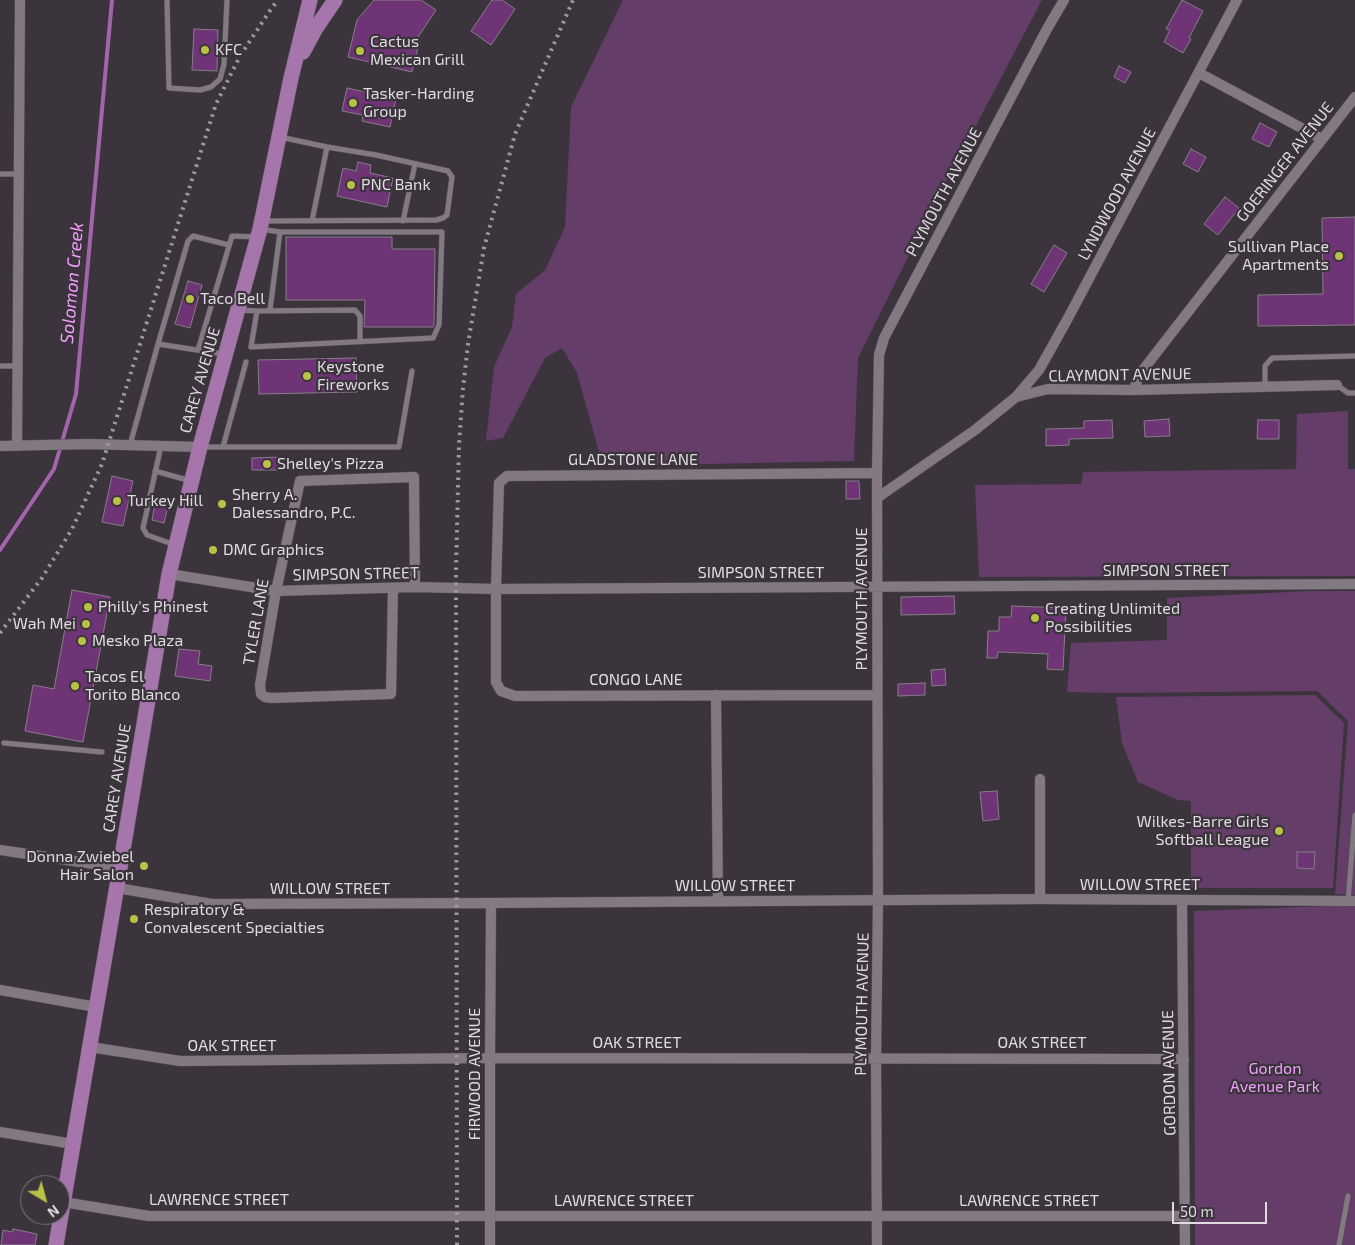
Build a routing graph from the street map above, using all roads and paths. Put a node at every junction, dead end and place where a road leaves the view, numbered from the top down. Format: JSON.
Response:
{"nodes":[{"id":1,"x":20,"y":0,"type":"edge"},
{"id":2,"x":167,"y":0,"type":"edge"},
{"id":3,"x":227,"y":0,"type":"edge"},
{"id":4,"x":310,"y":0,"type":"edge"},
{"id":5,"x":335,"y":0,"type":"edge"},
{"id":6,"x":1064,"y":0,"type":"edge"},
{"id":7,"x":1237,"y":0,"type":"edge"},
{"id":8,"x":1199,"y":73,"type":"junction"},
{"id":9,"x":291,"y":78,"type":"junction"},
{"id":10,"x":1355,"y":97,"type":"edge"},
{"id":11,"x":279,"y":136,"type":"junction"},
{"id":12,"x":1322,"y":139,"type":"junction"},
{"id":13,"x":327,"y":147,"type":"junction"},
{"id":14,"x":415,"y":164,"type":"junction"},
{"id":15,"x":0,"y":174,"type":"edge"},
{"id":16,"x":19,"y":174,"type":"junction"},
{"id":17,"x":312,"y":221,"type":"junction"},
{"id":18,"x":403,"y":221,"type":"junction"},
{"id":19,"x":260,"y":229,"type":"junction"},
{"id":20,"x":280,"y":232,"type":"junction"},
{"id":21,"x":229,"y":245,"type":"junction"},
{"id":22,"x":239,"y":310,"type":"junction"},
{"id":23,"x":270,"y":310,"type":"junction"},
{"id":24,"x":257,"y":311,"type":"junction"},
{"id":25,"x":360,"y":342,"type":"junction"},
{"id":26,"x":158,"y":344,"type":"junction"},
{"id":27,"x":198,"y":350,"type":"junction"},
{"id":28,"x":226,"y":354,"type":"junction"},
{"id":29,"x":1355,"y":356,"type":"edge"},
{"id":30,"x":246,"y":362,"type":"dead end"},
{"id":31,"x":0,"y":366,"type":"edge"},
{"id":32,"x":18,"y":366,"type":"junction"},
{"id":33,"x":412,"y":371,"type":"dead end"},
{"id":34,"x":1337,"y":385,"type":"joint"},
{"id":35,"x":1266,"y":387,"type":"junction"},
{"id":36,"x":1134,"y":390,"type":"junction"},
{"id":37,"x":1355,"y":393,"type":"edge"},
{"id":38,"x":1016,"y":397,"type":"junction"},
{"id":39,"x":130,"y":445,"type":"junction"},
{"id":40,"x":0,"y":446,"type":"edge"},
{"id":41,"x":17,"y":446,"type":"junction"},
{"id":42,"x":161,"y":446,"type":"junction"},
{"id":43,"x":200,"y":447,"type":"junction"},
{"id":44,"x":222,"y":447,"type":"junction"},
{"id":45,"x":155,"y":471,"type":"junction"},
{"id":46,"x":877,"y":473,"type":"junction"},
{"id":47,"x":191,"y":481,"type":"junction"},
{"id":48,"x":877,"y":498,"type":"junction"},
{"id":49,"x":176,"y":546,"type":"junction"},
{"id":50,"x":168,"y":574,"type":"junction"},
{"id":51,"x":1355,"y":584,"type":"edge"},
{"id":52,"x":415,"y":587,"type":"junction"},
{"id":53,"x":877,"y":587,"type":"junction"},
{"id":54,"x":393,"y":588,"type":"junction"},
{"id":55,"x":496,"y":589,"type":"junction"},
{"id":56,"x":276,"y":591,"type":"junction"},
{"id":57,"x":716,"y":695,"type":"junction"},
{"id":58,"x":877,"y":695,"type":"junction"},
{"id":59,"x":4,"y":743,"type":"dead end"},
{"id":60,"x":102,"y":752,"type":"dead end"},
{"id":61,"x":1040,"y":779,"type":"dead end"},
{"id":62,"x":1355,"y":815,"type":"edge"},
{"id":63,"x":0,"y":850,"type":"edge"},
{"id":64,"x":120,"y":868,"type":"junction"},
{"id":65,"x":117,"y":888,"type":"junction"},
{"id":66,"x":1040,"y":899,"type":"junction"},
{"id":67,"x":878,"y":900,"type":"junction"},
{"id":68,"x":1182,"y":900,"type":"junction"},
{"id":69,"x":718,"y":901,"type":"junction"},
{"id":70,"x":1352,"y":901,"type":"edge"},
{"id":71,"x":491,"y":904,"type":"junction"},
{"id":72,"x":0,"y":990,"type":"edge"},
{"id":73,"x":96,"y":1008,"type":"junction"},
{"id":74,"x":90,"y":1047,"type":"junction"},
{"id":75,"x":490,"y":1058,"type":"junction"},
{"id":76,"x":876,"y":1058,"type":"junction"},
{"id":77,"x":1184,"y":1059,"type":"junction"},
{"id":78,"x":0,"y":1132,"type":"edge"},
{"id":79,"x":73,"y":1144,"type":"junction"},
{"id":80,"x":68,"y":1175,"type":"edge"},
{"id":81,"x":1348,"y":1196,"type":"dead end"},
{"id":82,"x":70,"y":1203,"type":"edge"},
{"id":83,"x":490,"y":1216,"type":"junction"},
{"id":84,"x":877,"y":1216,"type":"junction"},
{"id":85,"x":1186,"y":1216,"type":"junction"},
{"id":86,"x":59,"y":1225,"type":"edge"},
{"id":87,"x":56,"y":1245,"type":"edge"},
{"id":88,"x":490,"y":1245,"type":"edge"},
{"id":89,"x":877,"y":1245,"type":"edge"},
{"id":90,"x":1185,"y":1245,"type":"edge"},
{"id":91,"x":1339,"y":1245,"type":"edge"}],
"edges":[{"from":1,"to":16,"type":"street"},
{"from":2,"to":3,"type":"lane"},
{"from":4,"to":9,"type":"main road","name":"CAREY AVENUE"},
{"from":5,"to":9,"type":"main road"},
{"from":6,"to":46,"type":"street","name":"PLYMOUTH AVENUE"},
{"from":7,"to":8,"type":"street","name":"LYNDWOOD AVENUE"},
{"from":8,"to":12,"type":"street"},
{"from":8,"to":38,"type":"street","name":"LYNDWOOD AVENUE"},
{"from":9,"to":11,"type":"main road","name":"CAREY AVENUE"},
{"from":10,"to":12,"type":"street","name":"GOERINGER AVENUE"},
{"from":11,"to":13,"type":"lane"},
{"from":11,"to":19,"type":"main road","name":"CAREY AVENUE"},
{"from":12,"to":36,"type":"street","name":"GOERINGER AVENUE"},
{"from":13,"to":14,"type":"lane"},
{"from":13,"to":17,"type":"lane"},
{"from":14,"to":18,"type":"lane"},
{"from":14,"to":18,"type":"lane"},
{"from":15,"to":16,"type":"lane"},
{"from":16,"to":32,"type":"street"},
{"from":17,"to":18,"type":"lane"},
{"from":17,"to":19,"type":"lane"},
{"from":19,"to":20,"type":"lane"},
{"from":19,"to":21,"type":"lane"},
{"from":19,"to":22,"type":"main road","name":"CAREY AVENUE"},
{"from":20,"to":23,"type":"lane"},
{"from":20,"to":25,"type":"lane"},
{"from":21,"to":26,"type":"lane"},
{"from":21,"to":27,"type":"lane"},
{"from":22,"to":24,"type":"lane"},
{"from":22,"to":28,"type":"main road","name":"CAREY AVENUE"},
{"from":23,"to":24,"type":"lane"},
{"from":23,"to":25,"type":"lane"},
{"from":24,"to":25,"type":"lane"},
{"from":26,"to":27,"type":"lane"},
{"from":26,"to":39,"type":"lane"},
{"from":27,"to":28,"type":"lane"},
{"from":28,"to":43,"type":"main road","name":"CAREY AVENUE"},
{"from":29,"to":35,"type":"lane"},
{"from":30,"to":44,"type":"lane"},
{"from":31,"to":32,"type":"lane"},
{"from":32,"to":41,"type":"street"},
{"from":33,"to":44,"type":"lane"},
{"from":34,"to":35,"type":"street","name":"CLAYMONT AVENUE"},
{"from":34,"to":37,"type":"lane"},
{"from":35,"to":36,"type":"street","name":"CLAYMONT AVENUE"},
{"from":36,"to":38,"type":"street","name":"CLAYMONT AVENUE"},
{"from":38,"to":48,"type":"street","name":"CLAYMONT AVENUE"},
{"from":39,"to":41,"type":"street"},
{"from":39,"to":42,"type":"street"},
{"from":40,"to":41,"type":"street"},
{"from":42,"to":43,"type":"street"},
{"from":42,"to":45,"type":"lane"},
{"from":43,"to":44,"type":"lane"},
{"from":43,"to":47,"type":"main road","name":"CAREY AVENUE"},
{"from":45,"to":47,"type":"lane"},
{"from":45,"to":49,"type":"lane"},
{"from":46,"to":48,"type":"street","name":"PLYMOUTH AVENUE"},
{"from":46,"to":55,"type":"street","name":"GLADSTONE LANE"},
{"from":47,"to":49,"type":"main road","name":"CAREY AVENUE"},
{"from":48,"to":53,"type":"street","name":"PLYMOUTH AVENUE"},
{"from":49,"to":50,"type":"main road","name":"CAREY AVENUE"},
{"from":50,"to":56,"type":"street","name":"SIMPSON STREET"},
{"from":50,"to":64,"type":"main road","name":"CAREY AVENUE"},
{"from":51,"to":53,"type":"street","name":"SIMPSON STREET"},
{"from":52,"to":54,"type":"street","name":"SIMPSON STREET"},
{"from":52,"to":55,"type":"street","name":"SIMPSON STREET"},
{"from":52,"to":56,"type":"street","name":"TYLER LANE"},
{"from":53,"to":55,"type":"street","name":"SIMPSON STREET"},
{"from":53,"to":58,"type":"street","name":"PLYMOUTH AVENUE"},
{"from":54,"to":56,"type":"street","name":"SIMPSON STREET"},
{"from":54,"to":56,"type":"street","name":"TYLER LANE"},
{"from":55,"to":57,"type":"street","name":"CONGO LANE"},
{"from":57,"to":58,"type":"street","name":"CONGO LANE"},
{"from":57,"to":69,"type":"street"},
{"from":58,"to":67,"type":"street","name":"PLYMOUTH AVENUE"},
{"from":59,"to":60,"type":"lane"},
{"from":61,"to":66,"type":"street"},
{"from":62,"to":70,"type":"lane"},
{"from":63,"to":64,"type":"street"},
{"from":64,"to":65,"type":"main road","name":"CAREY AVENUE"},
{"from":65,"to":71,"type":"street","name":"WILLOW STREET"},
{"from":65,"to":73,"type":"main road","name":"CAREY AVENUE"},
{"from":66,"to":67,"type":"street","name":"WILLOW STREET"},
{"from":66,"to":68,"type":"street","name":"WILLOW STREET"},
{"from":67,"to":69,"type":"street","name":"WILLOW STREET"},
{"from":67,"to":76,"type":"street","name":"PLYMOUTH AVENUE"},
{"from":68,"to":70,"type":"street","name":"WILLOW STREET"},
{"from":68,"to":77,"type":"street","name":"GORDON AVENUE"},
{"from":69,"to":71,"type":"street","name":"WILLOW STREET"},
{"from":71,"to":75,"type":"street","name":"FIRWOOD AVENUE"},
{"from":72,"to":73,"type":"street"},
{"from":73,"to":74,"type":"main road","name":"CAREY AVENUE"},
{"from":74,"to":75,"type":"street","name":"OAK STREET"},
{"from":74,"to":79,"type":"main road","name":"CAREY AVENUE"},
{"from":75,"to":76,"type":"street","name":"OAK STREET"},
{"from":75,"to":83,"type":"street","name":"FIRWOOD AVENUE"},
{"from":76,"to":77,"type":"street","name":"OAK STREET"},
{"from":76,"to":84,"type":"street","name":"PLYMOUTH AVENUE"},
{"from":77,"to":85,"type":"street","name":"GORDON AVENUE"},
{"from":78,"to":79,"type":"street"},
{"from":79,"to":80,"type":"main road","name":"CAREY AVENUE"},
{"from":81,"to":91,"type":"lane"},
{"from":82,"to":83,"type":"street","name":"LAWRENCE STREET"},
{"from":83,"to":84,"type":"street","name":"LAWRENCE STREET"},
{"from":83,"to":88,"type":"street","name":"FIRWOOD AVENUE"},
{"from":84,"to":85,"type":"street","name":"LAWRENCE STREET"},
{"from":84,"to":89,"type":"street","name":"PLYMOUTH AVENUE"},
{"from":85,"to":90,"type":"street","name":"GORDON AVENUE"},
{"from":86,"to":87,"type":"main road","name":"CAREY AVENUE"}]}
